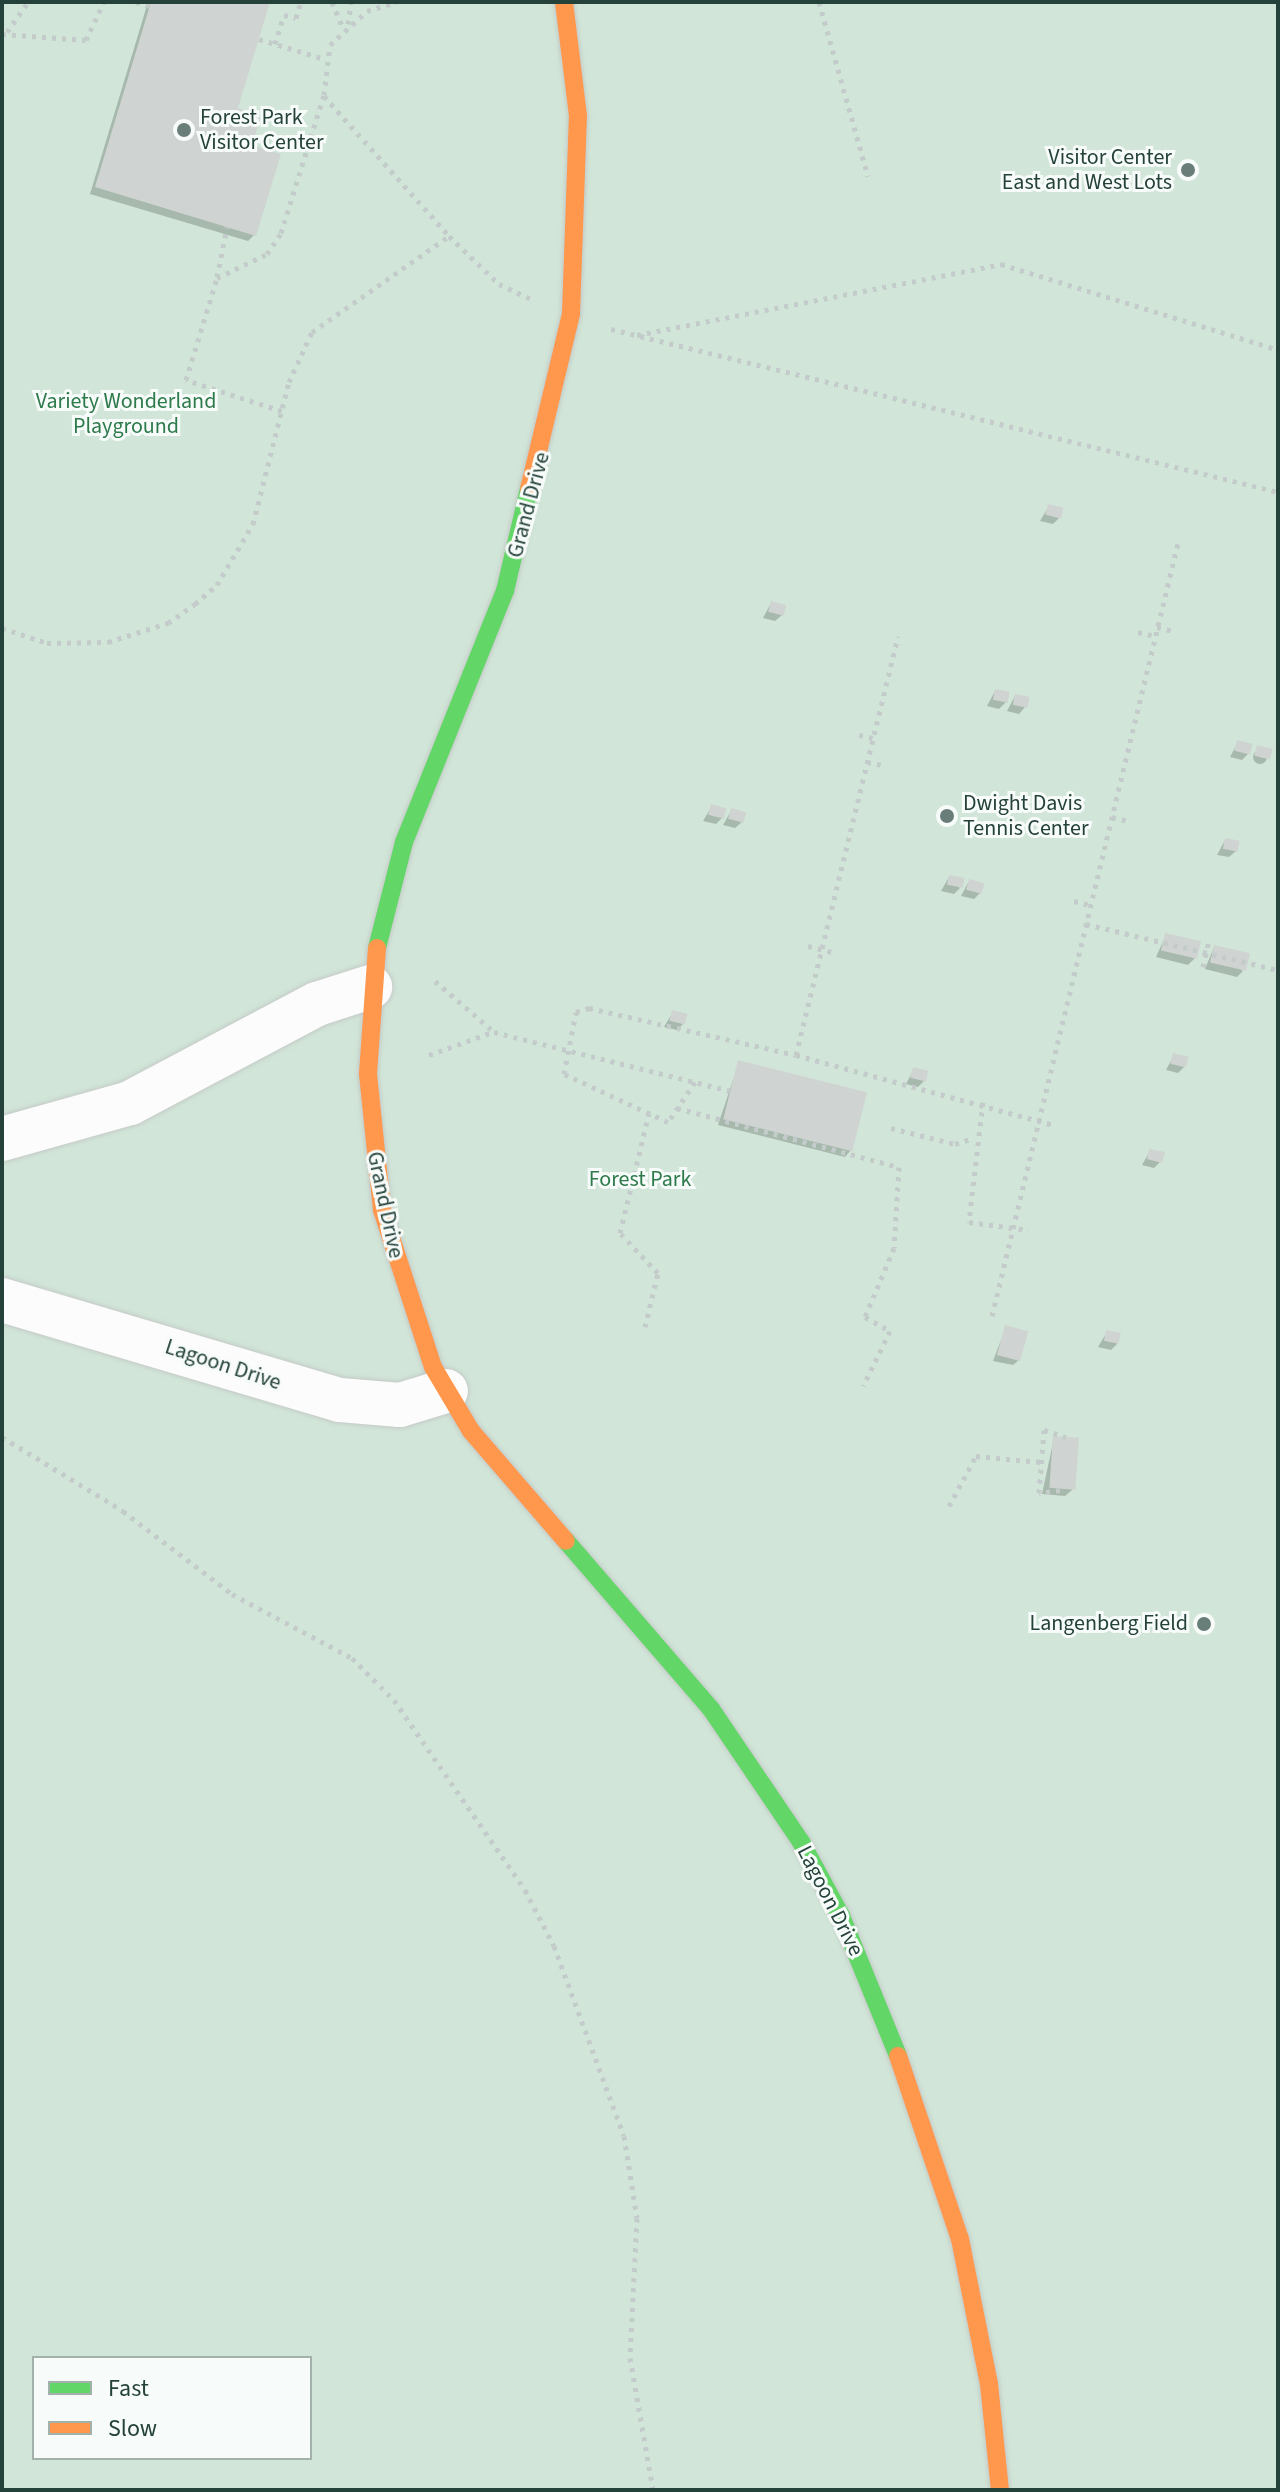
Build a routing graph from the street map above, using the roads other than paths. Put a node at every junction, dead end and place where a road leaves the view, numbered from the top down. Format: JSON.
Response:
{"nodes":[{"id":1,"x":564,"y":2,"type":"edge"},
{"id":2,"x":370,"y":987,"type":"junction"},
{"id":3,"x":2,"y":1139,"type":"edge"},
{"id":4,"x":2,"y":1300,"type":"edge"},
{"id":5,"x":452,"y":1401,"type":"junction"},
{"id":6,"x":1000,"y":2490,"type":"edge"}],
"edges":[{"from":1,"to":2,"type":"street","name":"Grand Drive"},
{"from":2,"to":3,"type":"street"},
{"from":2,"to":5,"type":"street","name":"Grand Drive"},
{"from":4,"to":5,"type":"street","name":"Lagoon Drive"},
{"from":5,"to":6,"type":"street","name":"Lagoon Drive"}]}
